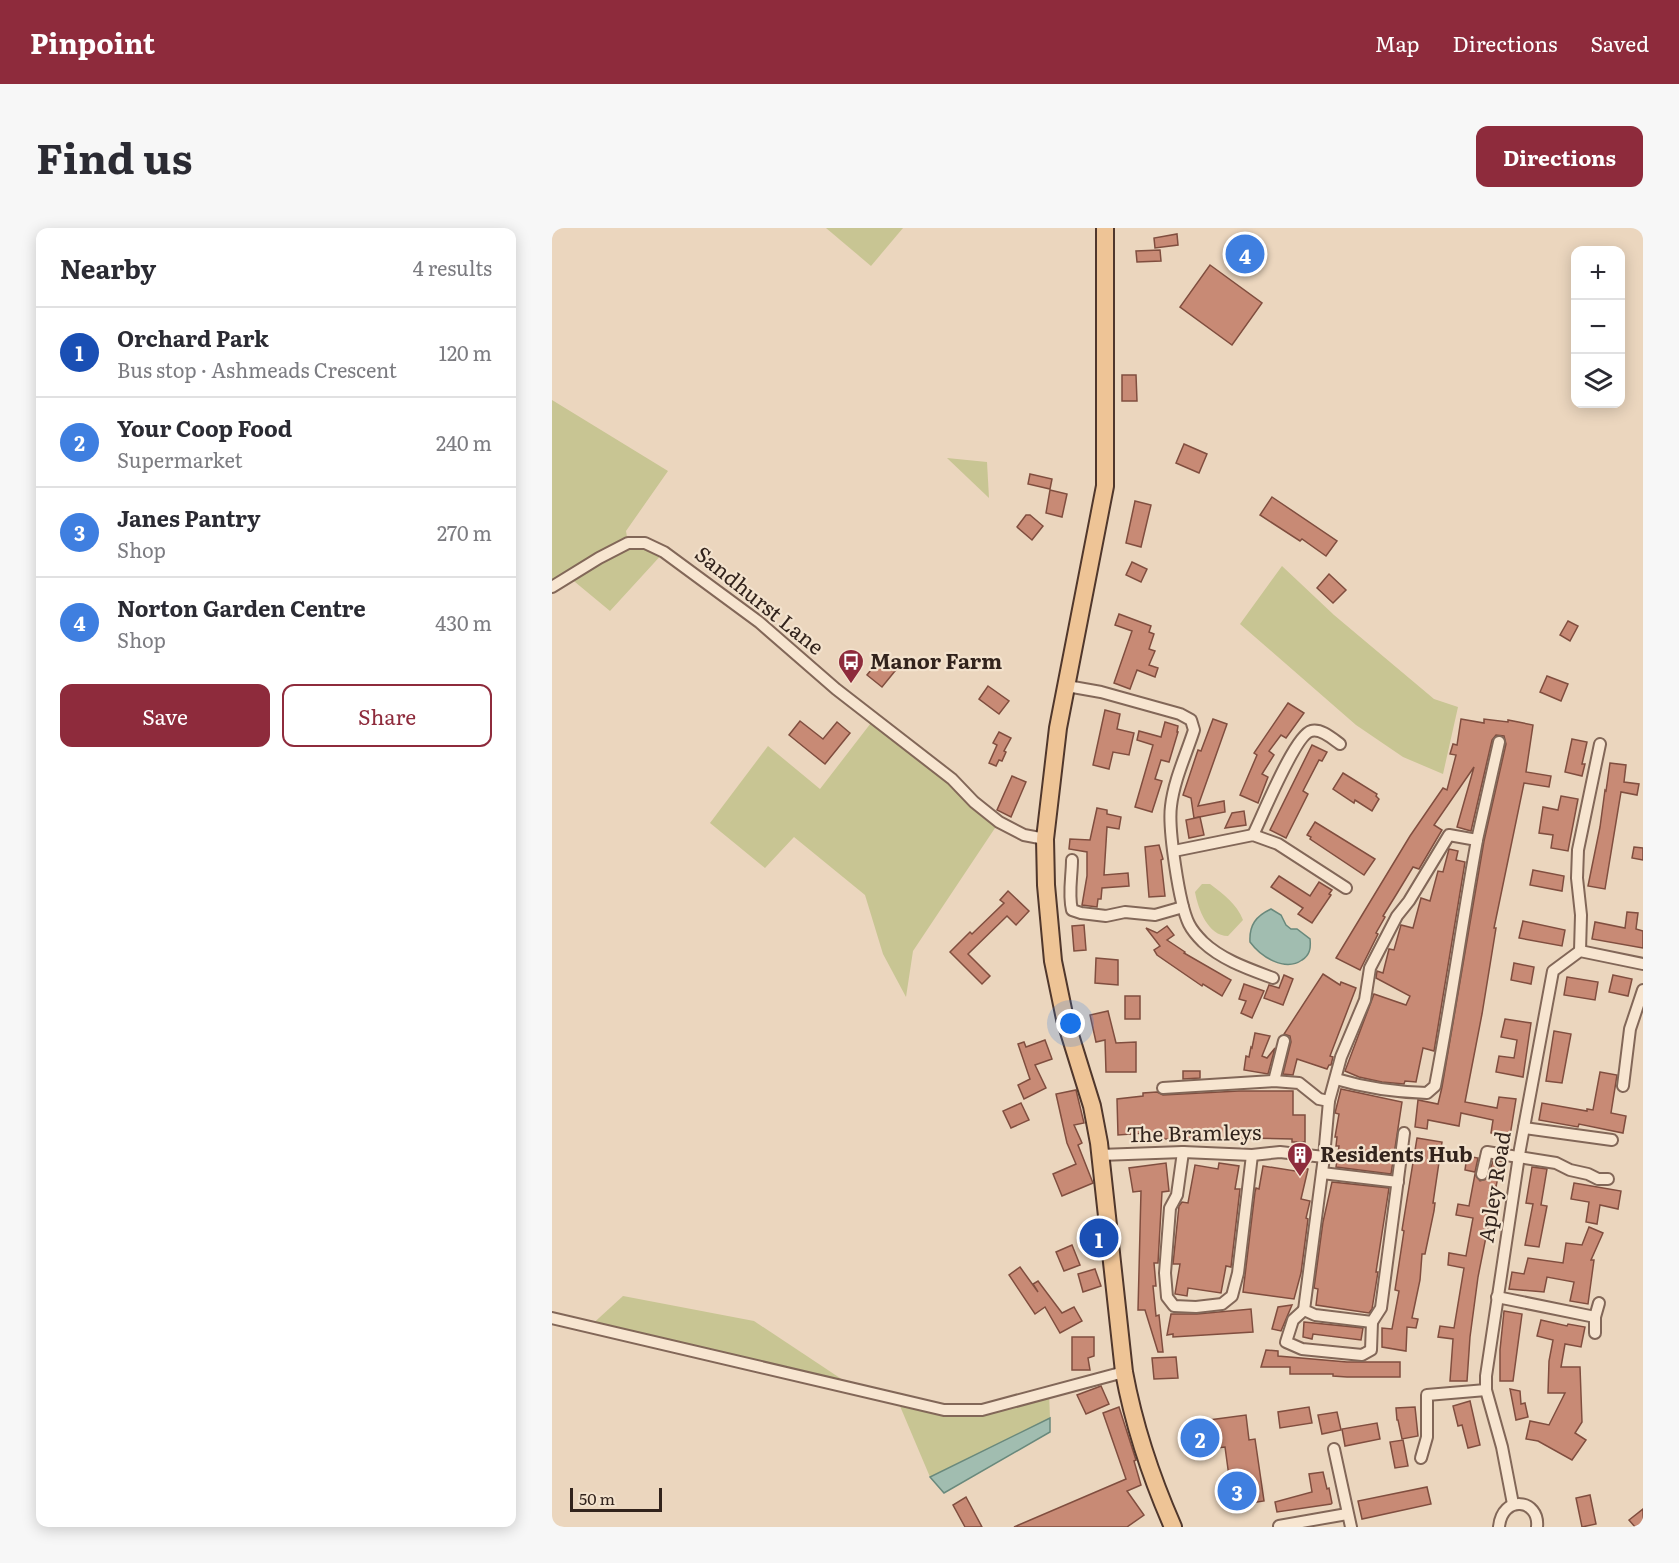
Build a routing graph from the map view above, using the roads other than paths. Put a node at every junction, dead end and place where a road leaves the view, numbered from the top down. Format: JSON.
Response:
{"nodes":[{"id":1,"x":1106,"y":228,"type":"edge"},
{"id":2,"x":552,"y":587,"type":"edge"},
{"id":3,"x":1067,"y":686,"type":"junction"},
{"id":4,"x":1499,"y":742,"type":"dead end"},
{"id":5,"x":1340,"y":744,"type":"dead end"},
{"id":6,"x":1600,"y":744,"type":"dead end"},
{"id":7,"x":1253,"y":835,"type":"junction"},
{"id":8,"x":1045,"y":839,"type":"junction"},
{"id":9,"x":1477,"y":840,"type":"junction"},
{"id":10,"x":1174,"y":851,"type":"junction"},
{"id":11,"x":1072,"y":860,"type":"dead end"},
{"id":12,"x":1347,"y":888,"type":"dead end"},
{"id":13,"x":1183,"y":907,"type":"junction"},
{"id":14,"x":1580,"y":951,"type":"junction"},
{"id":15,"x":1643,"y":964,"type":"edge"},
{"id":16,"x":1268,"y":974,"type":"dead end"},
{"id":17,"x":1643,"y":990,"type":"edge"},
{"id":18,"x":1284,"y":1041,"type":"dead end"},
{"id":19,"x":1336,"y":1079,"type":"junction"},
{"id":20,"x":1274,"y":1081,"type":"junction"},
{"id":21,"x":1623,"y":1086,"type":"dead end"},
{"id":22,"x":1163,"y":1088,"type":"dead end"},
{"id":23,"x":1329,"y":1101,"type":"junction"},
{"id":24,"x":1524,"y":1128,"type":"junction"},
{"id":25,"x":1404,"y":1133,"type":"dead end"},
{"id":26,"x":1612,"y":1140,"type":"dead end"},
{"id":27,"x":1183,"y":1152,"type":"junction"},
{"id":28,"x":1100,"y":1155,"type":"junction"},
{"id":29,"x":1252,"y":1155,"type":"junction"},
{"id":30,"x":1519,"y":1156,"type":"junction"},
{"id":31,"x":1324,"y":1157,"type":"junction"},
{"id":32,"x":1322,"y":1173,"type":"junction"},
{"id":33,"x":1482,"y":1174,"type":"dead end"},
{"id":34,"x":1608,"y":1179,"type":"dead end"},
{"id":35,"x":1398,"y":1182,"type":"junction"},
{"id":36,"x":1497,"y":1297,"type":"junction"},
{"id":37,"x":1599,"y":1303,"type":"dead end"},
{"id":38,"x":1304,"y":1310,"type":"junction"},
{"id":39,"x":1595,"y":1317,"type":"junction"},
{"id":40,"x":552,"y":1318,"type":"edge"},
{"id":41,"x":1372,"y":1322,"type":"junction"},
{"id":42,"x":1595,"y":1333,"type":"dead end"},
{"id":43,"x":1124,"y":1372,"type":"junction"},
{"id":44,"x":1486,"y":1390,"type":"junction"},
{"id":45,"x":1334,"y":1449,"type":"dead end"},
{"id":46,"x":1421,"y":1458,"type":"dead end"},
{"id":47,"x":1513,"y":1504,"type":"junction"},
{"id":48,"x":1347,"y":1514,"type":"junction"},
{"id":49,"x":1173,"y":1526,"type":"edge"},
{"id":50,"x":1279,"y":1526,"type":"dead end"},
{"id":51,"x":1351,"y":1527,"type":"edge"},
{"id":52,"x":1499,"y":1527,"type":"edge"},
{"id":53,"x":1538,"y":1527,"type":"edge"}],
"edges":[{"from":1,"to":3,"type":"main road"},
{"from":2,"to":8,"type":"street","name":"Sandhurst Lane"},
{"from":3,"to":8,"type":"main road"},
{"from":3,"to":10,"type":"street"},
{"from":4,"to":9,"type":"street"},
{"from":5,"to":7,"type":"street"},
{"from":6,"to":14,"type":"street"},
{"from":7,"to":10,"type":"street"},
{"from":7,"to":12,"type":"street"},
{"from":8,"to":28,"type":"main road"},
{"from":9,"to":19,"type":"street"},
{"from":9,"to":19,"type":"street"},
{"from":10,"to":13,"type":"street"},
{"from":11,"to":13,"type":"street"},
{"from":13,"to":16,"type":"street"},
{"from":14,"to":15,"type":"street"},
{"from":14,"to":24,"type":"street","name":"Apley Road"},
{"from":17,"to":21,"type":"street"},
{"from":18,"to":20,"type":"street"},
{"from":19,"to":23,"type":"street"},
{"from":20,"to":22,"type":"street"},
{"from":20,"to":23,"type":"street"},
{"from":23,"to":31,"type":"street"},
{"from":24,"to":26,"type":"street"},
{"from":24,"to":30,"type":"street","name":"Apley Road"},
{"from":25,"to":35,"type":"street"},
{"from":27,"to":28,"type":"street","name":"The Bramleys"},
{"from":27,"to":29,"type":"street","name":"The Bramleys"},
{"from":27,"to":29,"type":"street"},
{"from":28,"to":43,"type":"main road"},
{"from":29,"to":31,"type":"street","name":"The Bramleys"},
{"from":30,"to":33,"type":"street"},
{"from":30,"to":34,"type":"street"},
{"from":30,"to":36,"type":"street","name":"Apley Road"},
{"from":31,"to":32,"type":"street"},
{"from":32,"to":35,"type":"street"},
{"from":32,"to":38,"type":"street"},
{"from":35,"to":41,"type":"street"},
{"from":36,"to":39,"type":"street"},
{"from":36,"to":44,"type":"street","name":"Apley Road"},
{"from":37,"to":39,"type":"street"},
{"from":38,"to":41,"type":"street"},
{"from":38,"to":41,"type":"street"},
{"from":39,"to":42,"type":"street"},
{"from":40,"to":43,"type":"street"},
{"from":43,"to":49,"type":"main road"},
{"from":44,"to":46,"type":"street"},
{"from":44,"to":47,"type":"street","name":"Apley Road"},
{"from":45,"to":48,"type":"street"},
{"from":47,"to":52,"type":"street"},
{"from":47,"to":53,"type":"street"},
{"from":48,"to":50,"type":"street"},
{"from":48,"to":51,"type":"street"}]}
